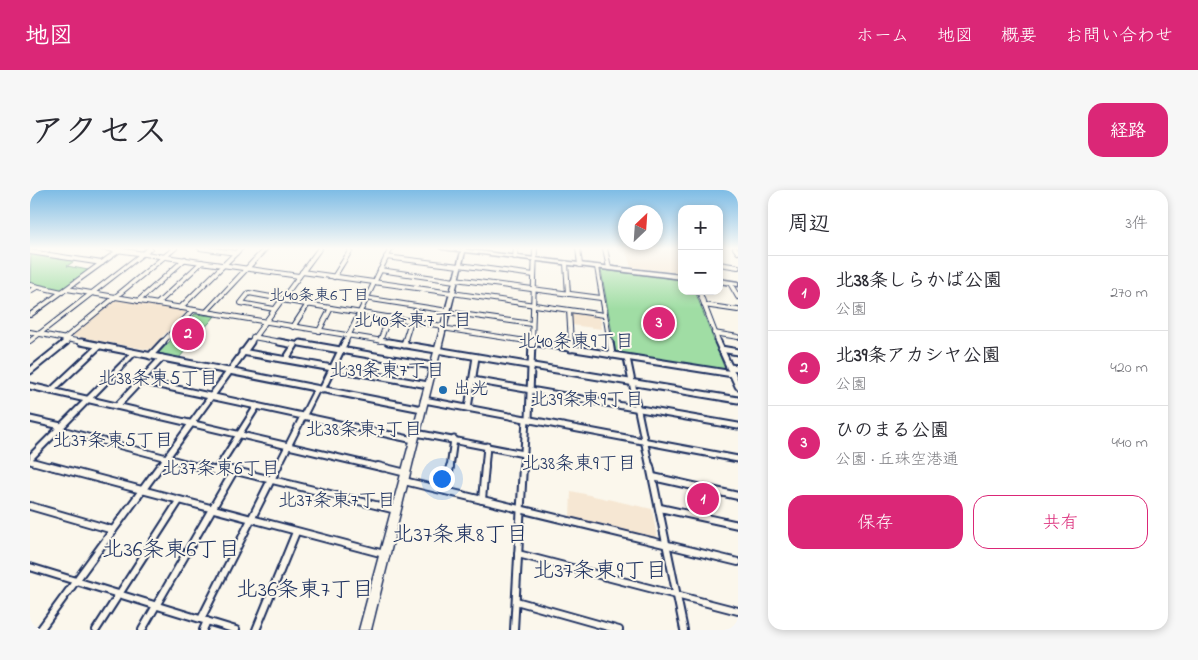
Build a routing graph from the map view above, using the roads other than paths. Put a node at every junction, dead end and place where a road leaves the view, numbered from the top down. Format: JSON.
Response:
{"nodes":[{"id":1,"x":247,"y":268,"type":"edge"},
{"id":2,"x":96,"y":269,"type":"edge"},
{"id":3,"x":123,"y":269,"type":"edge"},
{"id":4,"x":150,"y":269,"type":"edge"},
{"id":5,"x":175,"y":269,"type":"edge"},
{"id":6,"x":195,"y":269,"type":"edge"},
{"id":7,"x":219,"y":269,"type":"edge"},
{"id":8,"x":252,"y":269,"type":"edge"},
{"id":9,"x":304,"y":269,"type":"edge"},
{"id":10,"x":339,"y":269,"type":"edge"},
{"id":11,"x":458,"y":269,"type":"edge"},
{"id":12,"x":480,"y":269,"type":"edge"},
{"id":13,"x":534,"y":269,"type":"edge"},
{"id":14,"x":566,"y":269,"type":"edge"},
{"id":15,"x":597,"y":269,"type":"edge"},
{"id":16,"x":613,"y":269,"type":"edge"},
{"id":17,"x":380,"y":270,"type":"joint"},
{"id":18,"x":300,"y":274,"type":"junction"},
{"id":19,"x":534,"y":275,"type":"junction"},
{"id":20,"x":334,"y":276,"type":"junction"},
{"id":21,"x":678,"y":277,"type":"edge"},
{"id":22,"x":455,"y":280,"type":"junction"},
{"id":23,"x":723,"y":281,"type":"edge"},
{"id":24,"x":374,"y":282,"type":"junction"},
{"id":25,"x":730,"y":282,"type":"junction"},
{"id":26,"x":738,"y":284,"type":"edge"},
{"id":27,"x":30,"y":286,"type":"edge"},
{"id":28,"x":37,"y":287,"type":"junction"},
{"id":29,"x":65,"y":290,"type":"junction"},
{"id":30,"x":533,"y":290,"type":"junction"},
{"id":31,"x":30,"y":291,"type":"edge"},
{"id":32,"x":92,"y":293,"type":"junction"},
{"id":33,"x":452,"y":293,"type":"junction"},
{"id":34,"x":568,"y":294,"type":"junction"},
{"id":35,"x":700,"y":295,"type":"edge"},
{"id":36,"x":115,"y":297,"type":"junction"},
{"id":37,"x":738,"y":297,"type":"edge"},
{"id":38,"x":366,"y":298,"type":"junction"},
{"id":39,"x":601,"y":298,"type":"junction"},
{"id":40,"x":282,"y":299,"type":"junction"},
{"id":41,"x":138,"y":301,"type":"junction"},
{"id":42,"x":157,"y":304,"type":"junction"},
{"id":43,"x":308,"y":304,"type":"junction"},
{"id":44,"x":533,"y":305,"type":"junction"},
{"id":45,"x":704,"y":305,"type":"junction"},
{"id":46,"x":180,"y":308,"type":"junction"},
{"id":47,"x":331,"y":308,"type":"junction"},
{"id":48,"x":274,"y":309,"type":"junction"},
{"id":49,"x":193,"y":310,"type":"junction"},
{"id":50,"x":568,"y":310,"type":"junction"},
{"id":51,"x":738,"y":310,"type":"edge"},
{"id":52,"x":448,"y":311,"type":"junction"},
{"id":53,"x":206,"y":312,"type":"junction"},
{"id":54,"x":360,"y":312,"type":"junction"},
{"id":55,"x":30,"y":315,"type":"edge"},
{"id":56,"x":604,"y":315,"type":"junction"},
{"id":57,"x":389,"y":317,"type":"junction"},
{"id":58,"x":411,"y":321,"type":"junction"},
{"id":59,"x":264,"y":322,"type":"junction"},
{"id":60,"x":532,"y":324,"type":"junction"},
{"id":61,"x":293,"y":327,"type":"junction"},
{"id":62,"x":442,"y":327,"type":"junction"},
{"id":63,"x":319,"y":331,"type":"junction"},
{"id":64,"x":30,"y":332,"type":"edge"},
{"id":65,"x":714,"y":333,"type":"junction"},
{"id":66,"x":39,"y":334,"type":"junction"},
{"id":67,"x":349,"y":336,"type":"junction"},
{"id":68,"x":253,"y":337,"type":"junction"},
{"id":69,"x":738,"y":337,"type":"edge"},
{"id":70,"x":66,"y":340,"type":"junction"},
{"id":71,"x":30,"y":341,"type":"edge"},
{"id":72,"x":380,"y":341,"type":"junction"},
{"id":73,"x":300,"y":343,"type":"dead end"},
{"id":74,"x":532,"y":343,"type":"junction"},
{"id":75,"x":404,"y":345,"type":"junction"},
{"id":76,"x":99,"y":346,"type":"junction"},
{"id":77,"x":572,"y":349,"type":"junction"},
{"id":78,"x":721,"y":349,"type":"junction"},
{"id":79,"x":342,"y":350,"type":"junction"},
{"id":80,"x":436,"y":350,"type":"junction"},
{"id":81,"x":242,"y":352,"type":"junction"},
{"id":82,"x":738,"y":352,"type":"edge"},
{"id":83,"x":134,"y":353,"type":"junction"},
{"id":84,"x":612,"y":355,"type":"junction"},
{"id":85,"x":150,"y":356,"type":"junction"},
{"id":86,"x":476,"y":357,"type":"junction"},
{"id":87,"x":162,"y":358,"type":"junction"},
{"id":88,"x":627,"y":358,"type":"junction"},
{"id":89,"x":286,"y":359,"type":"junction"},
{"id":90,"x":433,"y":366,"type":"junction"},
{"id":91,"x":531,"y":366,"type":"junction"},
{"id":92,"x":730,"y":367,"type":"junction"},
{"id":93,"x":333,"y":368,"type":"junction"},
{"id":94,"x":738,"y":368,"type":"edge"},
{"id":95,"x":30,"y":371,"type":"edge"},
{"id":96,"x":228,"y":371,"type":"junction"},
{"id":97,"x":733,"y":374,"type":"junction"},
{"id":98,"x":473,"y":380,"type":"junction"},
{"id":99,"x":140,"y":381,"type":"junction"},
{"id":100,"x":634,"y":383,"type":"junction"},
{"id":101,"x":428,"y":385,"type":"junction"},
{"id":102,"x":30,"y":386,"type":"edge"},
{"id":103,"x":738,"y":386,"type":"edge"},
{"id":104,"x":320,"y":389,"type":"junction"},
{"id":105,"x":530,"y":390,"type":"junction"},
{"id":106,"x":51,"y":391,"type":"junction"},
{"id":107,"x":210,"y":396,"type":"junction"},
{"id":108,"x":88,"y":399,"type":"junction"},
{"id":109,"x":424,"y":400,"type":"junction"},
{"id":110,"x":738,"y":400,"type":"edge"},
{"id":111,"x":117,"y":406,"type":"junction"},
{"id":112,"x":258,"y":406,"type":"junction"},
{"id":113,"x":468,"y":408,"type":"junction"},
{"id":114,"x":422,"y":409,"type":"junction"},
{"id":115,"x":639,"y":409,"type":"junction"},
{"id":116,"x":303,"y":416,"type":"junction"},
{"id":117,"x":30,"y":419,"type":"edge"},
{"id":118,"x":528,"y":419,"type":"junction"},
{"id":119,"x":190,"y":423,"type":"junction"},
{"id":120,"x":738,"y":426,"type":"edge"},
{"id":121,"x":60,"y":428,"type":"junction"},
{"id":122,"x":239,"y":435,"type":"junction"},
{"id":123,"x":415,"y":436,"type":"junction"},
{"id":124,"x":454,"y":439,"type":"junction"},
{"id":125,"x":646,"y":441,"type":"junction"},
{"id":126,"x":289,"y":446,"type":"junction"},
{"id":127,"x":487,"y":446,"type":"junction"},
{"id":128,"x":524,"y":454,"type":"junction"},
{"id":129,"x":165,"y":457,"type":"junction"},
{"id":130,"x":30,"y":459,"type":"edge"},
{"id":131,"x":738,"y":459,"type":"edge"},
{"id":132,"x":219,"y":467,"type":"junction"},
{"id":133,"x":234,"y":470,"type":"junction"},
{"id":134,"x":405,"y":477,"type":"junction"},
{"id":135,"x":653,"y":477,"type":"junction"},
{"id":136,"x":271,"y":480,"type":"junction"},
{"id":137,"x":140,"y":491,"type":"junction"},
{"id":138,"x":446,"y":491,"type":"junction"},
{"id":139,"x":738,"y":496,"type":"edge"},
{"id":140,"x":482,"y":500,"type":"junction"},
{"id":141,"x":179,"y":501,"type":"junction"},
{"id":142,"x":30,"y":506,"type":"edge"},
{"id":143,"x":660,"y":508,"type":"junction"},
{"id":144,"x":212,"y":510,"type":"junction"},
{"id":145,"x":396,"y":510,"type":"junction"},
{"id":146,"x":521,"y":510,"type":"junction"},
{"id":147,"x":252,"y":520,"type":"junction"},
{"id":148,"x":738,"y":526,"type":"edge"},
{"id":149,"x":113,"y":530,"type":"junction"},
{"id":150,"x":296,"y":532,"type":"junction"},
{"id":151,"x":667,"y":544,"type":"junction"},
{"id":152,"x":384,"y":554,"type":"junction"},
{"id":153,"x":518,"y":554,"type":"junction"},
{"id":154,"x":738,"y":562,"type":"edge"},
{"id":155,"x":30,"y":567,"type":"edge"},
{"id":156,"x":75,"y":581,"type":"junction"},
{"id":157,"x":119,"y":594,"type":"junction"},
{"id":158,"x":677,"y":595,"type":"junction"},
{"id":159,"x":516,"y":601,"type":"junction"},
{"id":160,"x":156,"y":605,"type":"junction"},
{"id":161,"x":738,"y":611,"type":"edge"},
{"id":162,"x":204,"y":620,"type":"junction"},
{"id":163,"x":40,"y":630,"type":"edge"},
{"id":164,"x":96,"y":630,"type":"edge"},
{"id":165,"x":142,"y":630,"type":"edge"},
{"id":166,"x":203,"y":630,"type":"edge"},
{"id":167,"x":236,"y":630,"type":"edge"},
{"id":168,"x":256,"y":630,"type":"edge"},
{"id":169,"x":364,"y":630,"type":"edge"},
{"id":170,"x":514,"y":630,"type":"edge"},
{"id":171,"x":619,"y":630,"type":"edge"},
{"id":172,"x":684,"y":630,"type":"edge"}],
"edges":[{"from":1,"to":53,"type":"street"},
{"from":2,"to":29,"type":"street"},
{"from":3,"to":32,"type":"street"},
{"from":4,"to":36,"type":"street"},
{"from":5,"to":41,"type":"street"},
{"from":6,"to":42,"type":"street"},
{"from":7,"to":46,"type":"street"},
{"from":8,"to":18,"type":"street"},
{"from":9,"to":18,"type":"street"},
{"from":10,"to":20,"type":"street"},
{"from":11,"to":22,"type":"main road"},
{"from":12,"to":19,"type":"street"},
{"from":13,"to":19,"type":"street"},
{"from":14,"to":34,"type":"street"},
{"from":15,"to":39,"type":"street"},
{"from":16,"to":21,"type":"main road"},
{"from":17,"to":22,"type":"street"},
{"from":17,"to":24,"type":"street"},
{"from":18,"to":20,"type":"street"},
{"from":18,"to":40,"type":"street"},
{"from":19,"to":30,"type":"street"},
{"from":20,"to":24,"type":"street"},
{"from":22,"to":30,"type":"street"},
{"from":22,"to":33,"type":"main road"},
{"from":23,"to":25,"type":"main road"},
{"from":24,"to":33,"type":"street"},
{"from":24,"to":38,"type":"street"},
{"from":25,"to":26,"type":"main road"},
{"from":25,"to":37,"type":"street"},
{"from":27,"to":28,"type":"street"},
{"from":28,"to":29,"type":"street"},
{"from":28,"to":31,"type":"street"},
{"from":29,"to":32,"type":"street"},
{"from":29,"to":55,"type":"street"},
{"from":30,"to":34,"type":"street"},
{"from":30,"to":44,"type":"street"},
{"from":32,"to":36,"type":"street"},
{"from":32,"to":66,"type":"street"},
{"from":33,"to":44,"type":"street"},
{"from":33,"to":52,"type":"main road"},
{"from":34,"to":39,"type":"street"},
{"from":35,"to":45,"type":"street"},
{"from":36,"to":41,"type":"street"},
{"from":36,"to":70,"type":"street"},
{"from":38,"to":52,"type":"street"},
{"from":38,"to":54,"type":"street"},
{"from":39,"to":56,"type":"street"},
{"from":40,"to":43,"type":"street"},
{"from":40,"to":48,"type":"street"},
{"from":40,"to":48,"type":"street"},
{"from":41,"to":42,"type":"street"},
{"from":42,"to":46,"type":"street"},
{"from":43,"to":47,"type":"street"},
{"from":43,"to":61,"type":"street"},
{"from":44,"to":50,"type":"street"},
{"from":44,"to":60,"type":"street"},
{"from":45,"to":51,"type":"street"},
{"from":45,"to":65,"type":"street"},
{"from":46,"to":49,"type":"street"},
{"from":47,"to":54,"type":"street"},
{"from":47,"to":63,"type":"street"},
{"from":48,"to":59,"type":"street"},
{"from":49,"to":53,"type":"street"},
{"from":49,"to":85,"type":"street"},
{"from":50,"to":56,"type":"street"},
{"from":50,"to":77,"type":"street"},
{"from":52,"to":60,"type":"street"},
{"from":52,"to":62,"type":"main road"},
{"from":53,"to":59,"type":"street"},
{"from":54,"to":57,"type":"street"},
{"from":54,"to":67,"type":"street"},
{"from":56,"to":84,"type":"street"},
{"from":57,"to":58,"type":"street"},
{"from":57,"to":72,"type":"street"},
{"from":58,"to":62,"type":"street"},
{"from":58,"to":75,"type":"street"},
{"from":59,"to":61,"type":"street"},
{"from":59,"to":68,"type":"street"},
{"from":60,"to":74,"type":"street"},
{"from":61,"to":63,"type":"street"},
{"from":62,"to":74,"type":"street"},
{"from":62,"to":80,"type":"main road"},
{"from":63,"to":67,"type":"street"},
{"from":64,"to":66,"type":"street"},
{"from":65,"to":69,"type":"street"},
{"from":65,"to":78,"type":"street"},
{"from":66,"to":70,"type":"street"},
{"from":66,"to":71,"type":"street"},
{"from":67,"to":72,"type":"street"},
{"from":67,"to":79,"type":"street"},
{"from":68,"to":81,"type":"street"},
{"from":68,"to":89,"type":"street"},
{"from":70,"to":76,"type":"street"},
{"from":70,"to":95,"type":"street"},
{"from":72,"to":75,"type":"street"},
{"from":73,"to":79,"type":"street"},
{"from":74,"to":77,"type":"street"},
{"from":74,"to":91,"type":"street"},
{"from":75,"to":80,"type":"street"},
{"from":76,"to":83,"type":"street"},
{"from":76,"to":106,"type":"street"},
{"from":77,"to":84,"type":"street"},
{"from":78,"to":82,"type":"street"},
{"from":78,"to":92,"type":"street"},
{"from":79,"to":90,"type":"street"},
{"from":79,"to":93,"type":"street"},
{"from":80,"to":86,"type":"street"},
{"from":80,"to":90,"type":"main road"},
{"from":81,"to":89,"type":"street"},
{"from":81,"to":96,"type":"street"},
{"from":83,"to":85,"type":"street"},
{"from":83,"to":108,"type":"street"},
{"from":84,"to":88,"type":"street"},
{"from":85,"to":87,"type":"street"},
{"from":86,"to":91,"type":"street"},
{"from":86,"to":98,"type":"street"},
{"from":87,"to":96,"type":"street"},
{"from":87,"to":99,"type":"street"},
{"from":88,"to":97,"type":"street"},
{"from":88,"to":100,"type":"street"},
{"from":89,"to":93,"type":"street"},
{"from":90,"to":101,"type":"main road"},
{"from":91,"to":100,"type":"street"},
{"from":91,"to":105,"type":"street"},
{"from":92,"to":94,"type":"street"},
{"from":92,"to":97,"type":"street"},
{"from":93,"to":101,"type":"street"},
{"from":93,"to":104,"type":"street"},
{"from":96,"to":104,"type":"street"},
{"from":96,"to":107,"type":"street"},
{"from":97,"to":103,"type":"street"},
{"from":98,"to":105,"type":"street"},
{"from":98,"to":113,"type":"street"},
{"from":99,"to":107,"type":"street"},
{"from":99,"to":111,"type":"street"},
{"from":100,"to":110,"type":"street"},
{"from":100,"to":115,"type":"street"},
{"from":101,"to":109,"type":"main road"},
{"from":102,"to":106,"type":"street"},
{"from":104,"to":114,"type":"street"},
{"from":104,"to":116,"type":"street"},
{"from":105,"to":115,"type":"street"},
{"from":105,"to":118,"type":"street"},
{"from":106,"to":108,"type":"street"},
{"from":107,"to":112,"type":"street"},
{"from":107,"to":119,"type":"street"},
{"from":108,"to":111,"type":"street"},
{"from":108,"to":121,"type":"street"},
{"from":109,"to":113,"type":"street"},
{"from":109,"to":114,"type":"main road"},
{"from":111,"to":119,"type":"street"},
{"from":112,"to":116,"type":"street"},
{"from":112,"to":122,"type":"street"},
{"from":113,"to":118,"type":"street"},
{"from":114,"to":123,"type":"main road"},
{"from":115,"to":120,"type":"street"},
{"from":115,"to":125,"type":"street"},
{"from":116,"to":123,"type":"street"},
{"from":116,"to":126,"type":"street"},
{"from":117,"to":121,"type":"street"},
{"from":118,"to":125,"type":"street"},
{"from":118,"to":128,"type":"street"},
{"from":119,"to":122,"type":"street"},
{"from":119,"to":129,"type":"street"},
{"from":121,"to":129,"type":"street"},
{"from":121,"to":130,"type":"street"},
{"from":122,"to":126,"type":"street"},
{"from":122,"to":132,"type":"street"},
{"from":123,"to":124,"type":"street"},
{"from":123,"to":134,"type":"main road"},
{"from":124,"to":127,"type":"street"},
{"from":124,"to":138,"type":"street"},
{"from":125,"to":131,"type":"street"},
{"from":125,"to":135,"type":"street"},
{"from":126,"to":134,"type":"street"},
{"from":126,"to":136,"type":"street"},
{"from":127,"to":128,"type":"street"},
{"from":127,"to":140,"type":"street"},
{"from":128,"to":146,"type":"street"},
{"from":129,"to":132,"type":"street"},
{"from":129,"to":137,"type":"street"},
{"from":130,"to":137,"type":"street"},
{"from":132,"to":133,"type":"street"},
{"from":133,"to":136,"type":"street"},
{"from":133,"to":144,"type":"street"},
{"from":134,"to":138,"type":"street"},
{"from":134,"to":145,"type":"main road"},
{"from":135,"to":139,"type":"street"},
{"from":135,"to":143,"type":"street"},
{"from":136,"to":145,"type":"street"},
{"from":136,"to":147,"type":"street"},
{"from":137,"to":141,"type":"street"},
{"from":137,"to":149,"type":"street"},
{"from":138,"to":140,"type":"street"},
{"from":140,"to":146,"type":"street"},
{"from":141,"to":144,"type":"street"},
{"from":141,"to":157,"type":"street"},
{"from":142,"to":149,"type":"street"},
{"from":143,"to":148,"type":"street"},
{"from":143,"to":151,"type":"street"},
{"from":144,"to":147,"type":"street"},
{"from":144,"to":160,"type":"street"},
{"from":145,"to":152,"type":"main road"},
{"from":146,"to":151,"type":"street"},
{"from":146,"to":153,"type":"street"},
{"from":147,"to":150,"type":"street"},
{"from":147,"to":162,"type":"street"},
{"from":149,"to":156,"type":"street"},
{"from":150,"to":152,"type":"street"},
{"from":150,"to":168,"type":"street"},
{"from":151,"to":154,"type":"street"},
{"from":151,"to":158,"type":"street"},
{"from":152,"to":169,"type":"main road"},
{"from":153,"to":158,"type":"street"},
{"from":153,"to":159,"type":"street"},
{"from":155,"to":156,"type":"street"},
{"from":156,"to":157,"type":"street"},
{"from":156,"to":163,"type":"street"},
{"from":157,"to":160,"type":"street"},
{"from":157,"to":164,"type":"street"},
{"from":158,"to":161,"type":"street"},
{"from":158,"to":172,"type":"street"},
{"from":159,"to":170,"type":"street"},
{"from":159,"to":171,"type":"street"},
{"from":160,"to":162,"type":"street"},
{"from":160,"to":165,"type":"street"},
{"from":162,"to":166,"type":"street"},
{"from":162,"to":167,"type":"street"}]}
